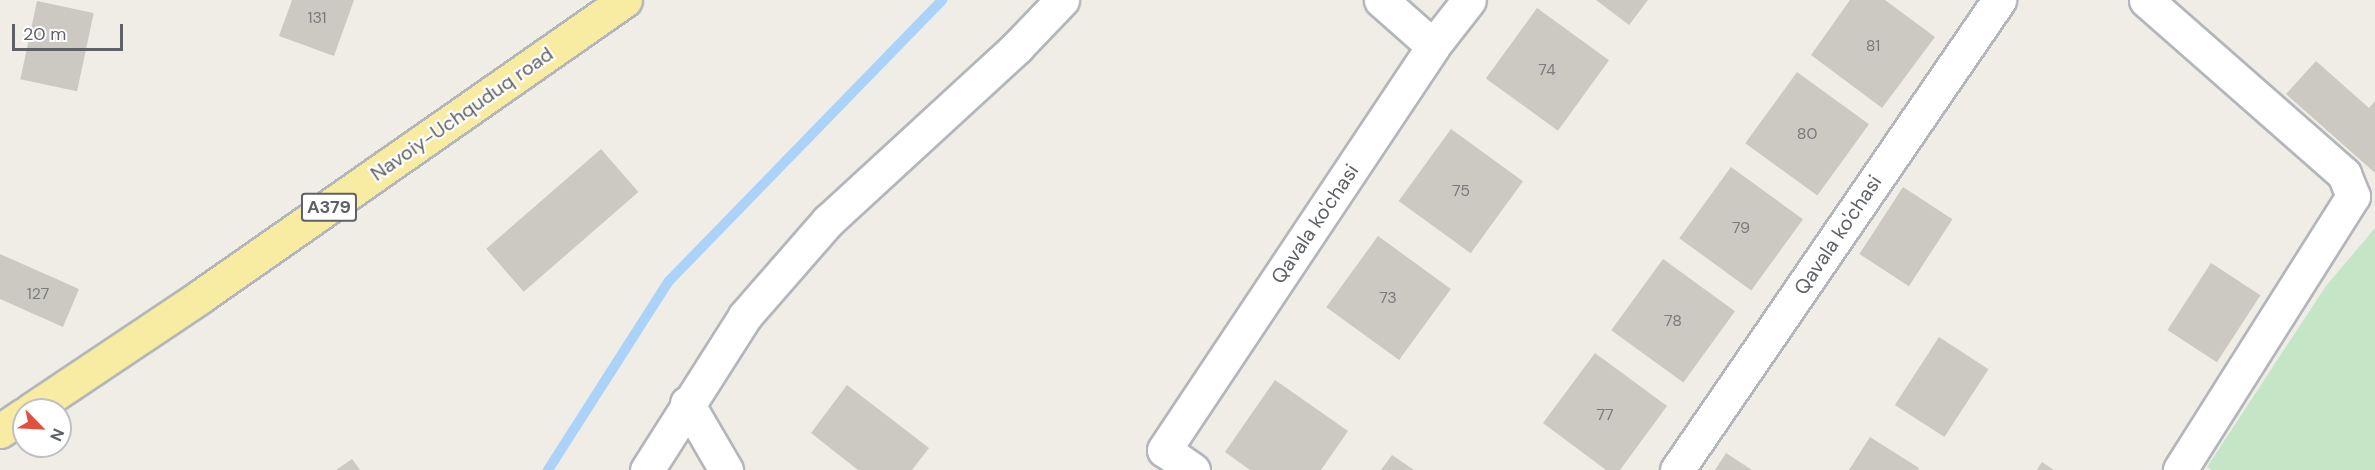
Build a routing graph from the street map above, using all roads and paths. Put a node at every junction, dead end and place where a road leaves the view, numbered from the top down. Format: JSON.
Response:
{"nodes":[{"id":1,"x":626,"y":0,"type":"edge"},
{"id":2,"x":1062,"y":0,"type":"edge"},
{"id":3,"x":1381,"y":0,"type":"edge"},
{"id":4,"x":1469,"y":0,"type":"edge"},
{"id":5,"x":1999,"y":0,"type":"edge"},
{"id":6,"x":2146,"y":0,"type":"edge"},
{"id":7,"x":1434,"y":46,"type":"junction"},
{"id":8,"x":49,"y":398,"type":"edge"},
{"id":9,"x":687,"y":403,"type":"junction"},
{"id":10,"x":647,"y":470,"type":"edge"},
{"id":11,"x":726,"y":470,"type":"edge"},
{"id":12,"x":1193,"y":470,"type":"edge"},
{"id":13,"x":1677,"y":470,"type":"edge"},
{"id":14,"x":2181,"y":470,"type":"edge"}],
"edges":[{"from":1,"to":8,"type":"highway","name":"Navoiy-Uchquduq road","number":"A379"},
{"from":2,"to":9,"type":"street"},
{"from":3,"to":7,"type":"street"},
{"from":4,"to":7,"type":"street","name":"Qavala ko'chasi"},
{"from":5,"to":13,"type":"street","name":"Qavala ko'chasi"},
{"from":6,"to":14,"type":"street"},
{"from":7,"to":12,"type":"street","name":"Qavala ko'chasi"},
{"from":9,"to":10,"type":"street"},
{"from":9,"to":11,"type":"street"}]}
